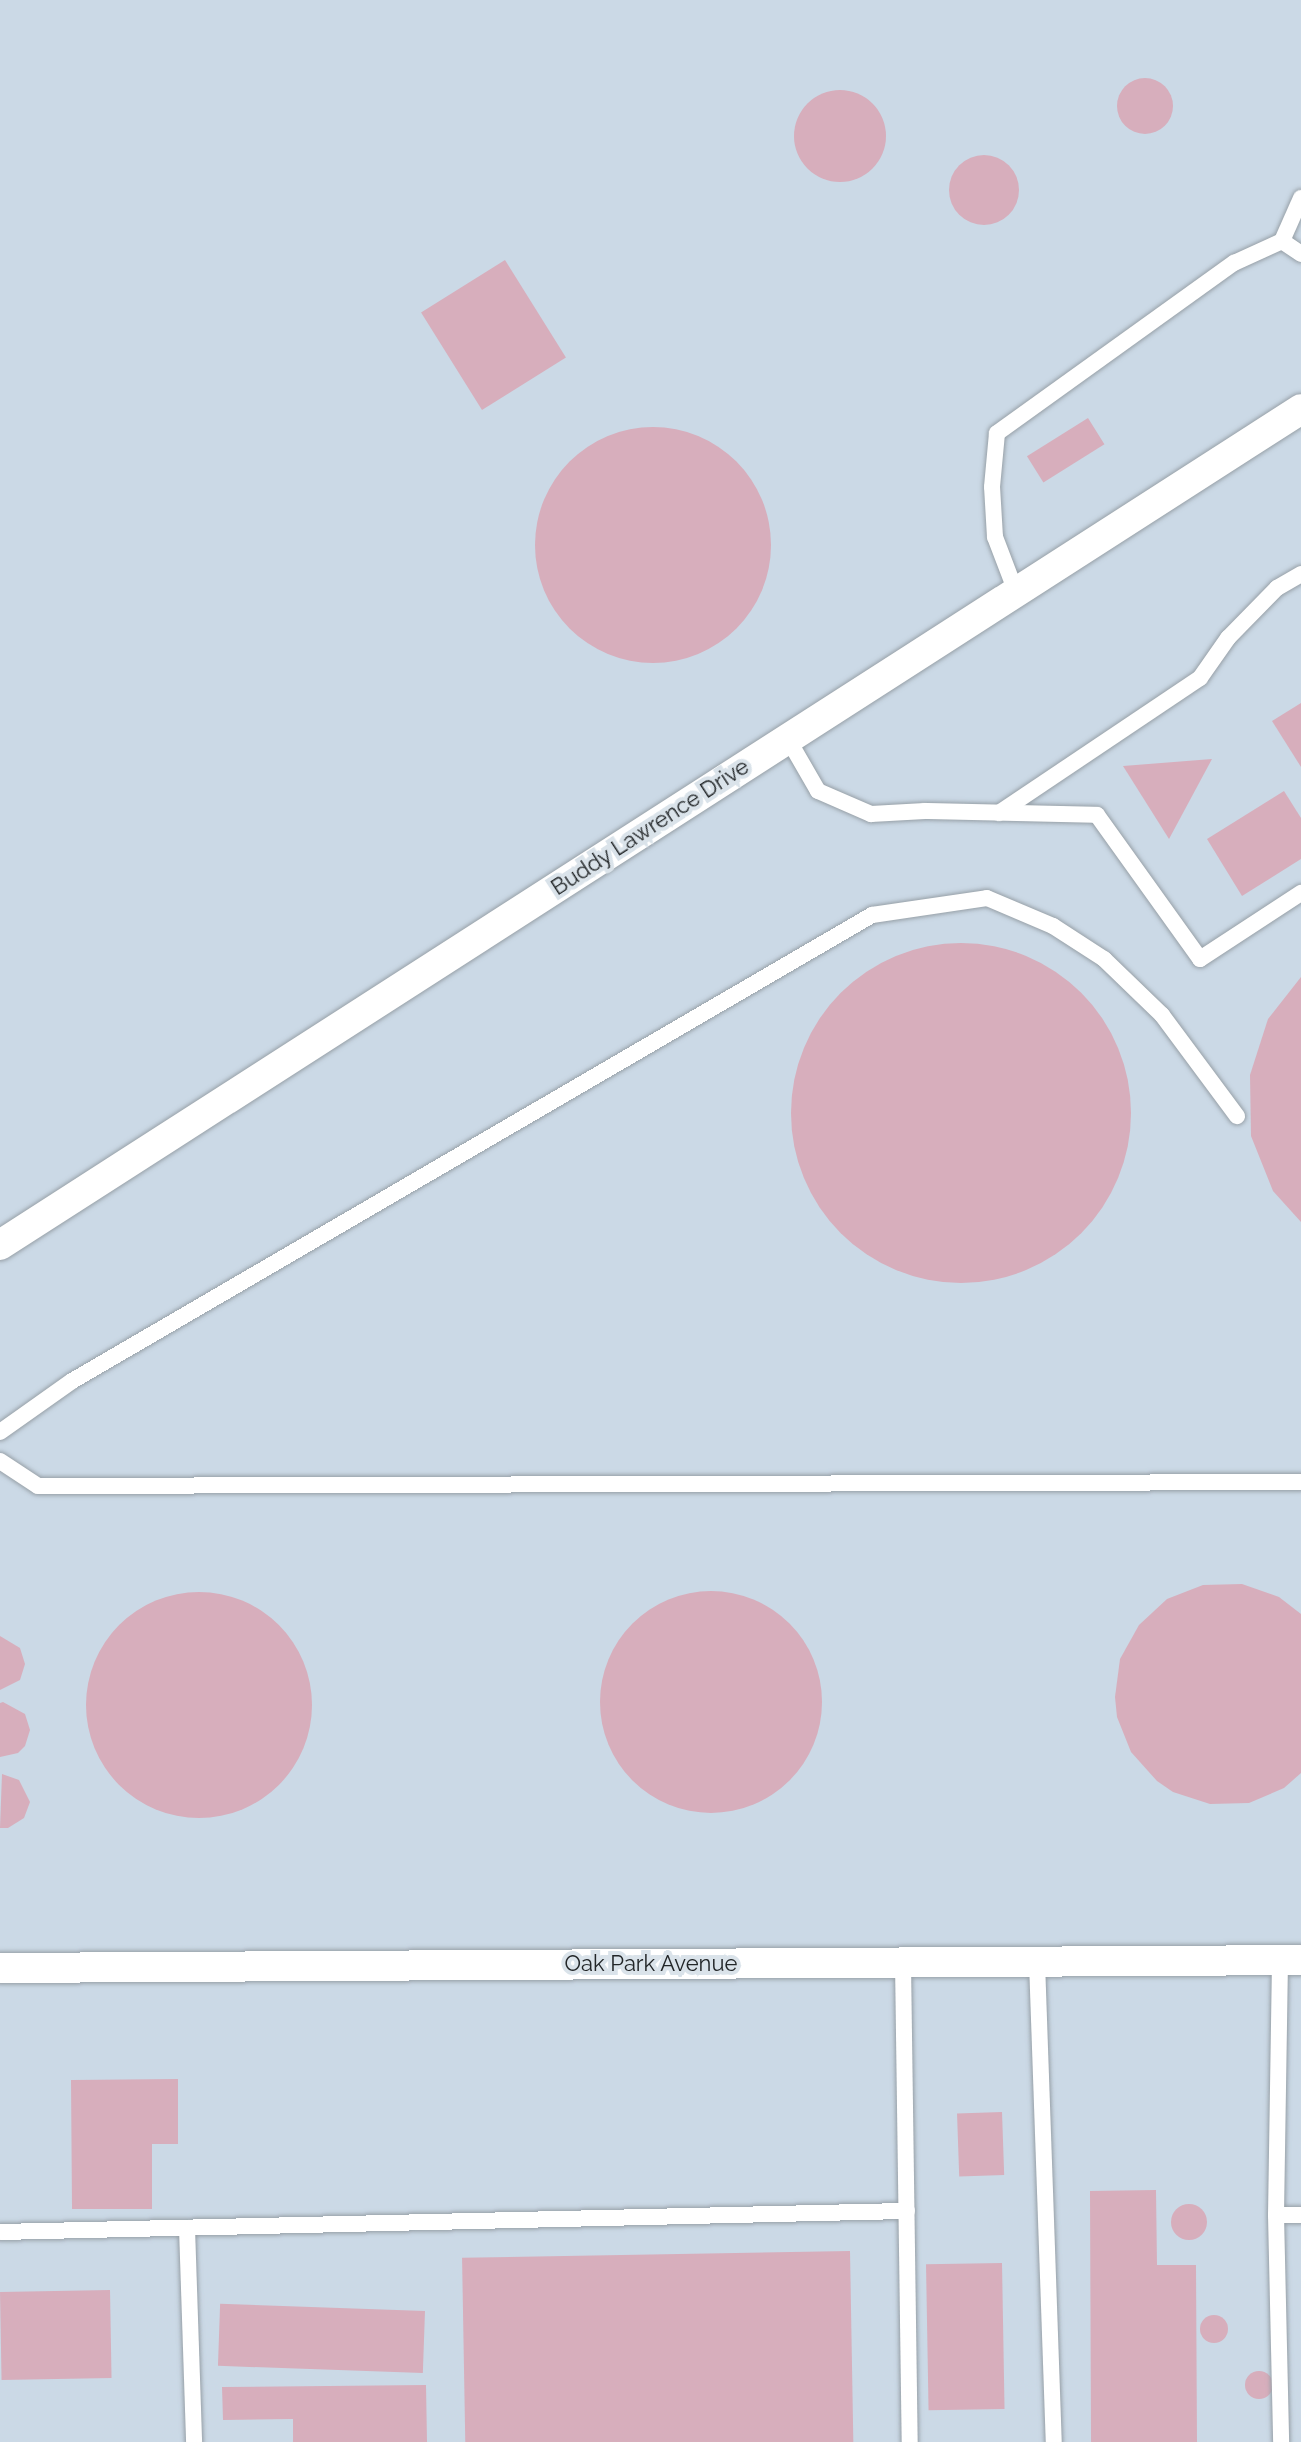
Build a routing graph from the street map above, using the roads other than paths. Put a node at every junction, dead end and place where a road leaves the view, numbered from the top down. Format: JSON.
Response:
{"nodes":[{"id":1,"x":1301,"y":198,"type":"edge"},
{"id":2,"x":1282,"y":241,"type":"junction"},
{"id":3,"x":1301,"y":254,"type":"edge"},
{"id":4,"x":1301,"y":409,"type":"edge"},
{"id":5,"x":1301,"y":574,"type":"edge"},
{"id":6,"x":1016,"y":592,"type":"junction"},
{"id":7,"x":788,"y":739,"type":"junction"},
{"id":8,"x":999,"y":813,"type":"junction"},
{"id":9,"x":1301,"y":893,"type":"edge"},
{"id":10,"x":1237,"y":1116,"type":"dead end"},
{"id":11,"x":0,"y":1245,"type":"edge"},
{"id":12,"x":0,"y":1432,"type":"edge"},
{"id":13,"x":0,"y":1461,"type":"edge"},
{"id":14,"x":1301,"y":1482,"type":"edge"},
{"id":15,"x":1290,"y":1960,"type":"edge"},
{"id":16,"x":1037,"y":1962,"type":"junction"},
{"id":17,"x":903,"y":1963,"type":"junction"},
{"id":18,"x":0,"y":1968,"type":"edge"},
{"id":19,"x":907,"y":2211,"type":"junction"},
{"id":20,"x":1276,"y":2215,"type":"junction"},
{"id":21,"x":1301,"y":2215,"type":"edge"},
{"id":22,"x":187,"y":2228,"type":"junction"},
{"id":23,"x":0,"y":2232,"type":"edge"},
{"id":24,"x":194,"y":2442,"type":"edge"},
{"id":25,"x":910,"y":2442,"type":"edge"},
{"id":26,"x":1054,"y":2442,"type":"edge"},
{"id":27,"x":1281,"y":2442,"type":"edge"}],
"edges":[{"from":1,"to":2,"type":"lane"},
{"from":2,"to":3,"type":"lane"},
{"from":2,"to":6,"type":"lane"},
{"from":4,"to":6,"type":"street","name":"Buddy Lawrence Drive"},
{"from":5,"to":8,"type":"lane"},
{"from":6,"to":7,"type":"street","name":"Buddy Lawrence Drive"},
{"from":7,"to":8,"type":"lane"},
{"from":7,"to":11,"type":"street","name":"Buddy Lawrence Drive"},
{"from":8,"to":9,"type":"lane"},
{"from":10,"to":12,"type":"lane"},
{"from":13,"to":14,"type":"lane"},
{"from":15,"to":16,"type":"street","name":"Oak Park Avenue"},
{"from":15,"to":20,"type":"lane"},
{"from":16,"to":17,"type":"street","name":"Oak Park Avenue"},
{"from":16,"to":26,"type":"lane"},
{"from":17,"to":18,"type":"street","name":"Oak Park Avenue"},
{"from":17,"to":19,"type":"lane"},
{"from":19,"to":22,"type":"lane"},
{"from":19,"to":25,"type":"lane"},
{"from":20,"to":21,"type":"lane"},
{"from":20,"to":27,"type":"lane"},
{"from":22,"to":23,"type":"lane"},
{"from":22,"to":24,"type":"lane"}]}
